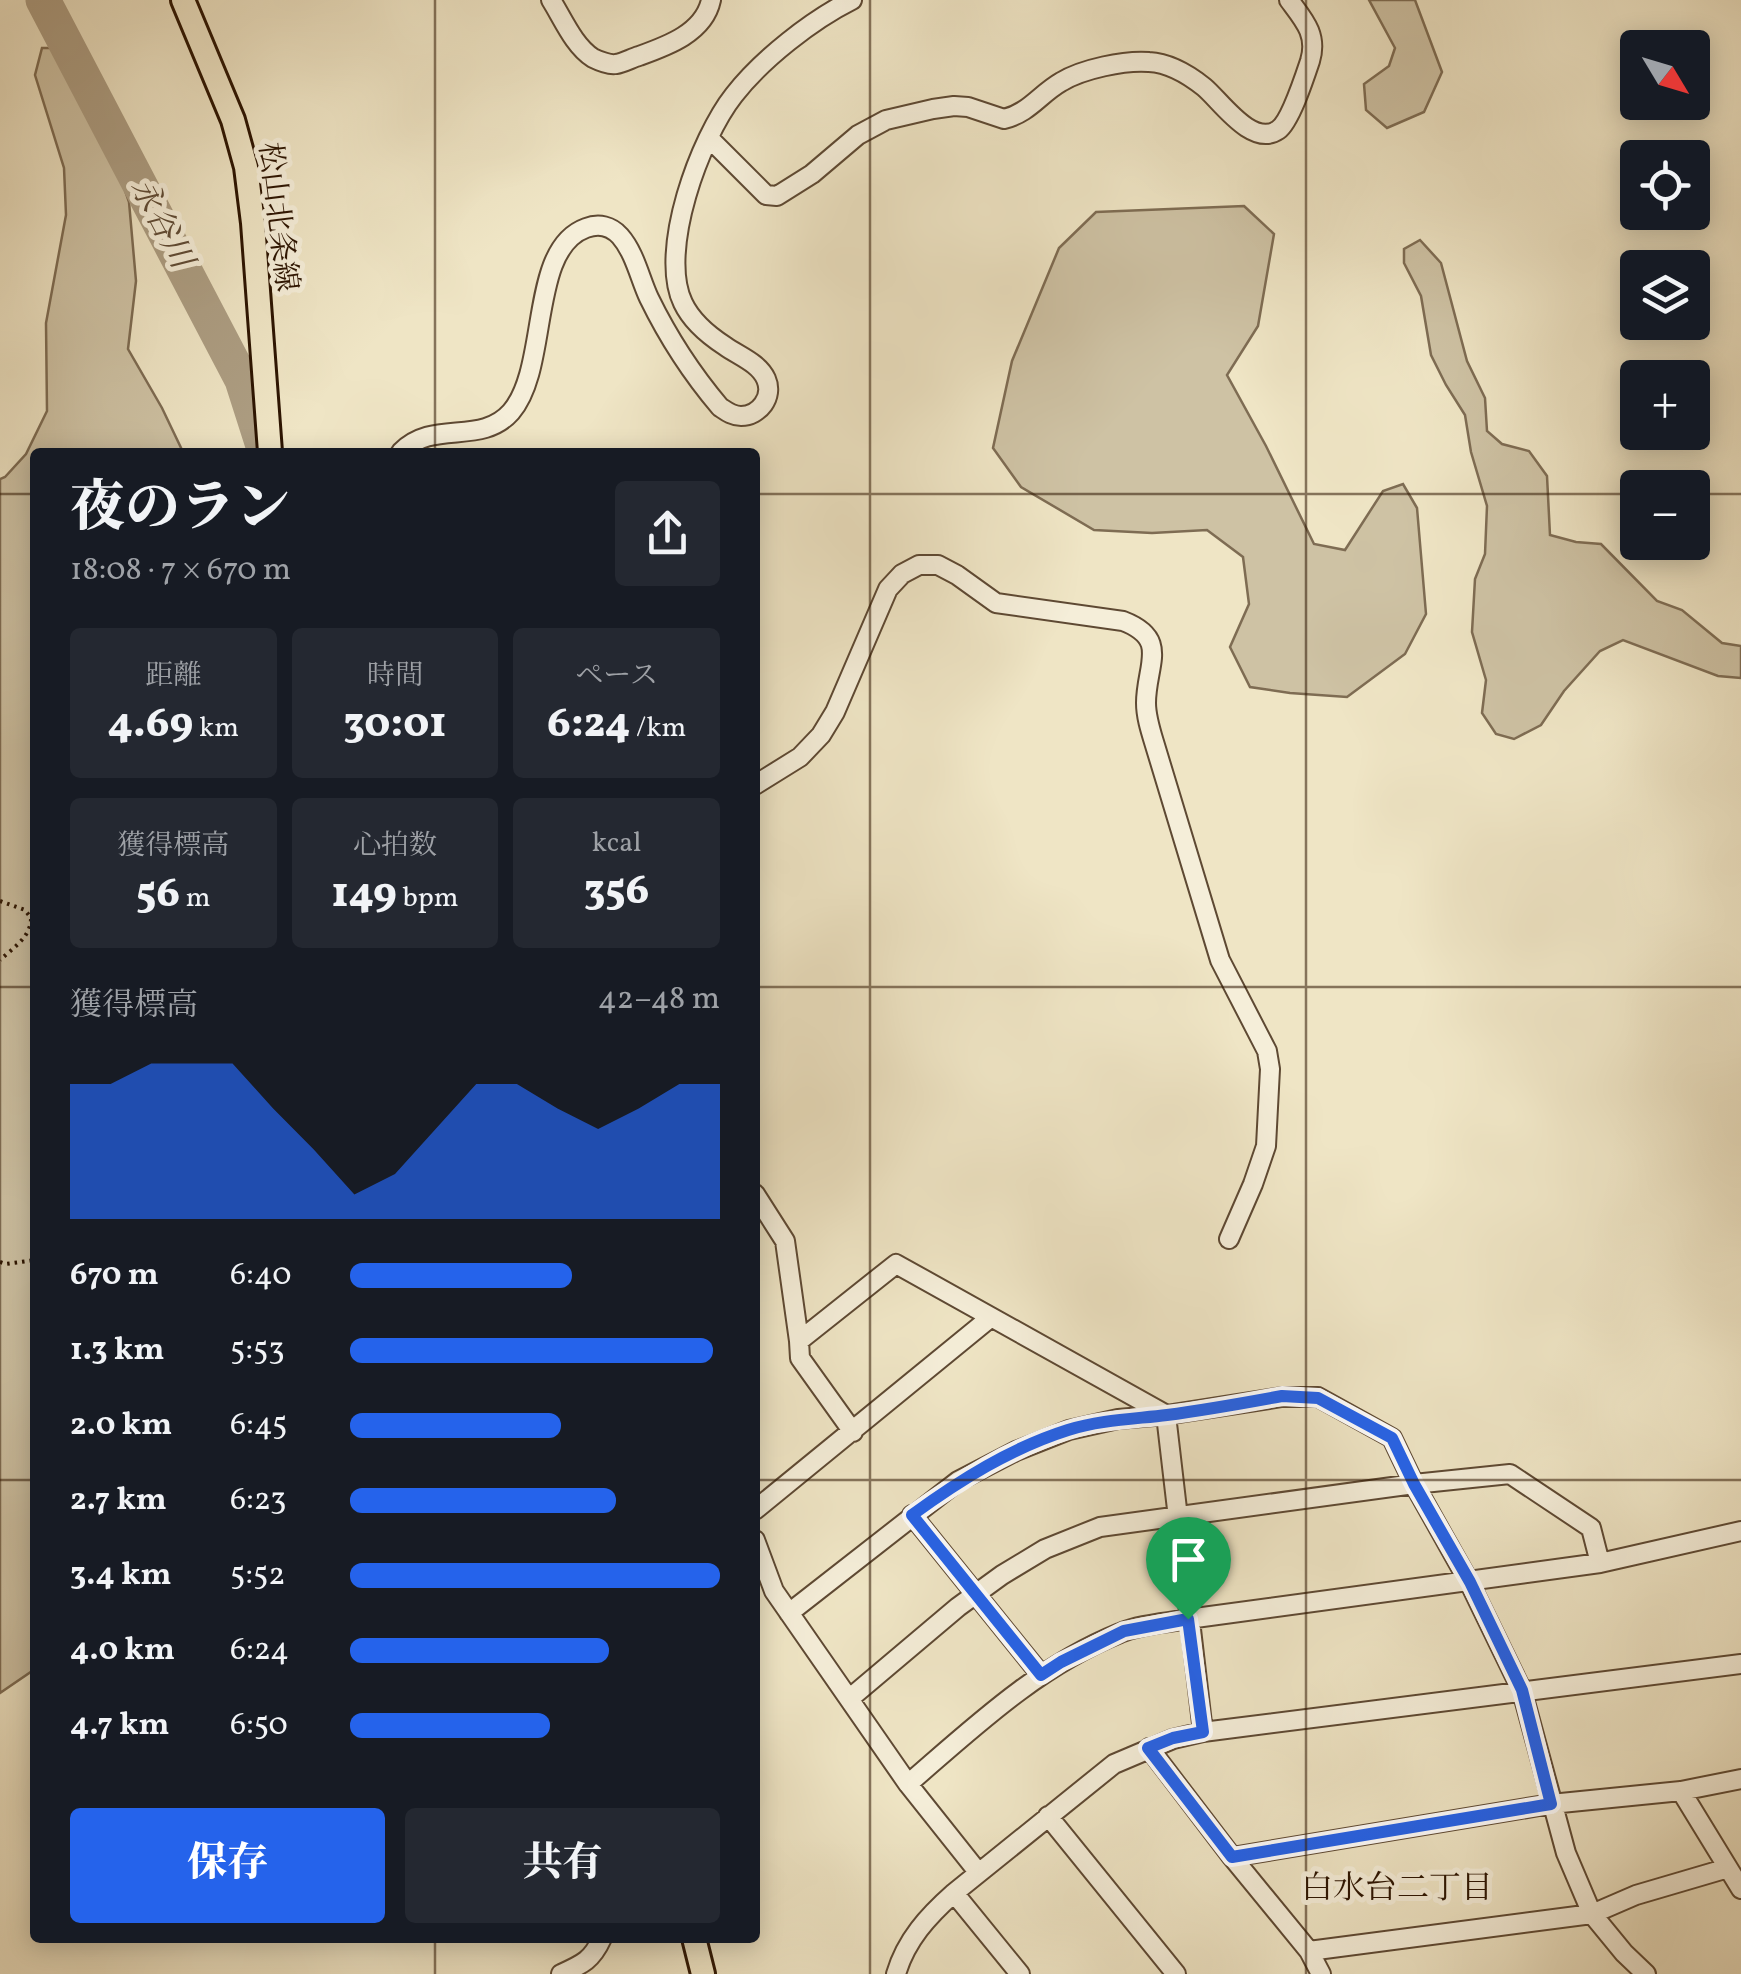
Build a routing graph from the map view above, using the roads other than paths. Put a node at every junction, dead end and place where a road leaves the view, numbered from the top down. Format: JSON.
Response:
{"nodes":[{"id":1,"x":183,"y":0,"type":"edge"},
{"id":2,"x":552,"y":0,"type":"edge"},
{"id":3,"x":711,"y":0,"type":"edge"},
{"id":4,"x":852,"y":0,"type":"edge"},
{"id":5,"x":1289,"y":0,"type":"edge"},
{"id":6,"x":709,"y":138,"type":"junction"},
{"id":7,"x":270,"y":448,"type":"edge"},
{"id":8,"x":405,"y":448,"type":"edge"},
{"id":9,"x":760,"y":783,"type":"edge"},
{"id":10,"x":760,"y":1202,"type":"edge"},
{"id":11,"x":1229,"y":1239,"type":"dead end"},
{"id":12,"x":990,"y":1318,"type":"junction"},
{"id":13,"x":799,"y":1341,"type":"junction"},
{"id":14,"x":1166,"y":1415,"type":"junction"},
{"id":15,"x":852,"y":1432,"type":"junction"},
{"id":16,"x":1414,"y":1484,"type":"junction"},
{"id":17,"x":760,"y":1506,"type":"edge"},
{"id":18,"x":912,"y":1515,"type":"junction"},
{"id":19,"x":1180,"y":1515,"type":"junction"},
{"id":20,"x":1741,"y":1531,"type":"edge"},
{"id":21,"x":760,"y":1553,"type":"edge"},
{"id":22,"x":1600,"y":1563,"type":"junction"},
{"id":23,"x":1470,"y":1582,"type":"junction"},
{"id":24,"x":976,"y":1594,"type":"junction"},
{"id":25,"x":789,"y":1613,"type":"junction"},
{"id":26,"x":1188,"y":1619,"type":"junction"},
{"id":27,"x":1741,"y":1664,"type":"edge"},
{"id":28,"x":1041,"y":1675,"type":"junction"},
{"id":29,"x":1522,"y":1690,"type":"junction"},
{"id":30,"x":849,"y":1699,"type":"junction"},
{"id":31,"x":1203,"y":1732,"type":"junction"},
{"id":32,"x":1148,"y":1748,"type":"junction"},
{"id":33,"x":1741,"y":1779,"type":"edge"},
{"id":34,"x":908,"y":1784,"type":"junction"},
{"id":35,"x":1681,"y":1791,"type":"junction"},
{"id":36,"x":1551,"y":1804,"type":"junction"},
{"id":37,"x":1048,"y":1816,"type":"junction"},
{"id":38,"x":1232,"y":1857,"type":"junction"},
{"id":39,"x":1728,"y":1868,"type":"junction"},
{"id":40,"x":978,"y":1872,"type":"junction"},
{"id":41,"x":1741,"y":1889,"type":"edge"},
{"id":42,"x":954,"y":1893,"type":"junction"},
{"id":43,"x":1592,"y":1914,"type":"junction"},
{"id":44,"x":600,"y":1943,"type":"edge"},
{"id":45,"x":695,"y":1943,"type":"edge"},
{"id":46,"x":1309,"y":1951,"type":"junction"},
{"id":47,"x":561,"y":1974,"type":"edge"},
{"id":48,"x":704,"y":1974,"type":"edge"},
{"id":49,"x":896,"y":1974,"type":"edge"},
{"id":50,"x":1020,"y":1974,"type":"edge"},
{"id":51,"x":1176,"y":1974,"type":"edge"},
{"id":52,"x":1320,"y":1974,"type":"edge"},
{"id":53,"x":1646,"y":1974,"type":"edge"}],
"edges":[{"from":1,"to":7,"type":"main road","name":"松山北条線"},
{"from":2,"to":3,"type":"street"},
{"from":4,"to":6,"type":"street"},
{"from":5,"to":6,"type":"street"},
{"from":6,"to":8,"type":"street"},
{"from":9,"to":11,"type":"street"},
{"from":10,"to":13,"type":"street"},
{"from":12,"to":13,"type":"street"},
{"from":12,"to":14,"type":"street"},
{"from":12,"to":15,"type":"street"},
{"from":13,"to":15,"type":"street"},
{"from":14,"to":16,"type":"street"},
{"from":14,"to":18,"type":"street"},
{"from":14,"to":19,"type":"street"},
{"from":15,"to":17,"type":"street"},
{"from":16,"to":19,"type":"street"},
{"from":16,"to":22,"type":"street"},
{"from":16,"to":23,"type":"street"},
{"from":18,"to":24,"type":"street"},
{"from":18,"to":25,"type":"street"},
{"from":19,"to":24,"type":"street"},
{"from":19,"to":26,"type":"street"},
{"from":20,"to":22,"type":"street"},
{"from":21,"to":25,"type":"street"},
{"from":22,"to":23,"type":"street"},
{"from":23,"to":26,"type":"street"},
{"from":23,"to":29,"type":"street"},
{"from":24,"to":28,"type":"street"},
{"from":24,"to":30,"type":"street"},
{"from":25,"to":30,"type":"street"},
{"from":26,"to":28,"type":"street"},
{"from":26,"to":31,"type":"street"},
{"from":27,"to":29,"type":"street"},
{"from":28,"to":34,"type":"street"},
{"from":29,"to":31,"type":"street"},
{"from":29,"to":36,"type":"street"},
{"from":30,"to":34,"type":"street"},
{"from":31,"to":32,"type":"street"},
{"from":32,"to":37,"type":"street"},
{"from":32,"to":38,"type":"street"},
{"from":33,"to":35,"type":"street"},
{"from":34,"to":40,"type":"street"},
{"from":35,"to":36,"type":"street"},
{"from":35,"to":39,"type":"street"},
{"from":36,"to":38,"type":"street"},
{"from":36,"to":43,"type":"street"},
{"from":37,"to":40,"type":"street"},
{"from":37,"to":51,"type":"street"},
{"from":38,"to":46,"type":"street"},
{"from":39,"to":41,"type":"street"},
{"from":39,"to":43,"type":"street"},
{"from":40,"to":42,"type":"street"},
{"from":42,"to":49,"type":"street"},
{"from":42,"to":50,"type":"street"},
{"from":43,"to":46,"type":"street"},
{"from":43,"to":53,"type":"street"},
{"from":44,"to":47,"type":"street"},
{"from":45,"to":48,"type":"main road"},
{"from":46,"to":52,"type":"street"}]}
